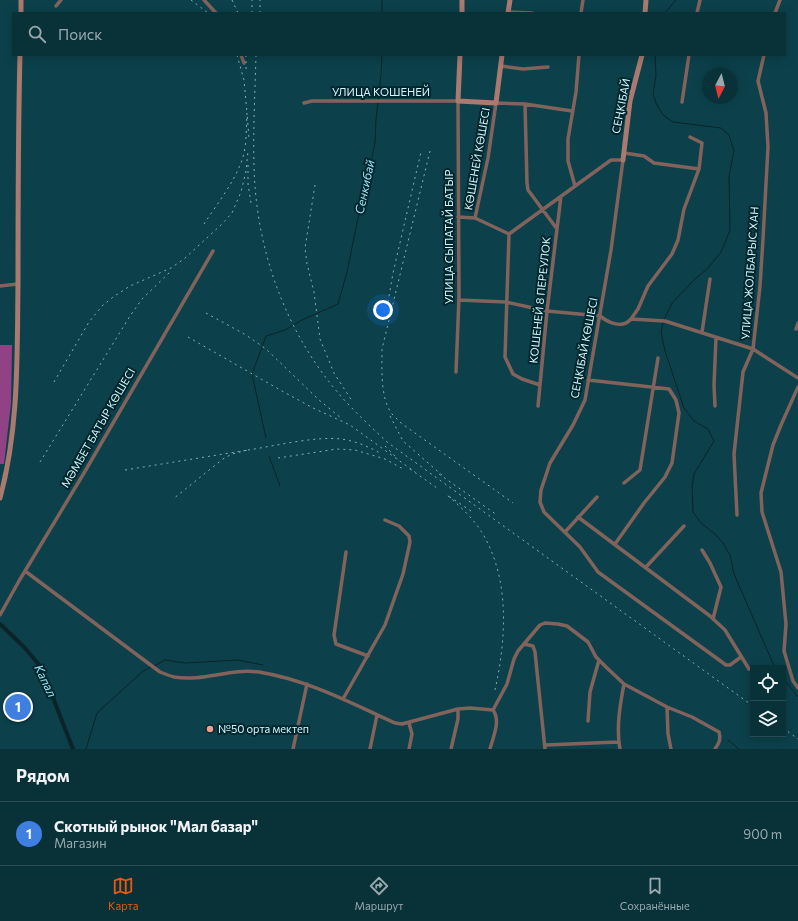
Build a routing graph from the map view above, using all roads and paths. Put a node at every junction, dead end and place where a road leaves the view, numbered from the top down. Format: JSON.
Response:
{"nodes":[{"id":1,"x":21,"y":0,"type":"edge"},
{"id":2,"x":61,"y":0,"type":"edge"},
{"id":3,"x":204,"y":0,"type":"edge"},
{"id":4,"x":462,"y":0,"type":"edge"},
{"id":5,"x":510,"y":0,"type":"edge"},
{"id":6,"x":583,"y":0,"type":"edge"},
{"id":7,"x":646,"y":0,"type":"edge"},
{"id":8,"x":700,"y":0,"type":"edge"},
{"id":9,"x":780,"y":0,"type":"edge"},
{"id":10,"x":56,"y":6,"type":"dead end"},
{"id":11,"x":21,"y":12,"type":"edge"},
{"id":12,"x":215,"y":12,"type":"edge"},
{"id":13,"x":462,"y":12,"type":"edge"},
{"id":14,"x":508,"y":12,"type":"edge"},
{"id":15,"x":581,"y":12,"type":"edge"},
{"id":16,"x":645,"y":12,"type":"edge"},
{"id":17,"x":697,"y":12,"type":"edge"},
{"id":18,"x":775,"y":12,"type":"edge"},
{"id":19,"x":20,"y":56,"type":"edge"},
{"id":20,"x":241,"y":56,"type":"edge"},
{"id":21,"x":460,"y":56,"type":"edge"},
{"id":22,"x":502,"y":56,"type":"edge"},
{"id":23,"x":579,"y":56,"type":"edge"},
{"id":24,"x":642,"y":56,"type":"edge"},
{"id":25,"x":689,"y":56,"type":"edge"},
{"id":26,"x":764,"y":56,"type":"edge"},
{"id":27,"x":244,"y":63,"type":"dead end"},
{"id":28,"x":501,"y":66,"type":"junction"},
{"id":29,"x":548,"y":66,"type":"dead end"},
{"id":30,"x":458,"y":101,"type":"junction"},
{"id":31,"x":682,"y":102,"type":"dead end"},
{"id":32,"x":304,"y":103,"type":"dead end"},
{"id":33,"x":496,"y":103,"type":"junction"},
{"id":34,"x":525,"y":104,"type":"junction"},
{"id":35,"x":572,"y":110,"type":"junction"},
{"id":36,"x":690,"y":137,"type":"dead end"},
{"id":37,"x":624,"y":154,"type":"junction"},
{"id":38,"x":623,"y":160,"type":"junction"},
{"id":39,"x":699,"y":169,"type":"junction"},
{"id":40,"x":575,"y":186,"type":"junction"},
{"id":41,"x":561,"y":196,"type":"junction"},
{"id":42,"x":543,"y":209,"type":"junction"},
{"id":43,"x":458,"y":217,"type":"junction"},
{"id":44,"x":475,"y":218,"type":"junction"},
{"id":45,"x":557,"y":229,"type":"junction"},
{"id":46,"x":509,"y":234,"type":"junction"},
{"id":47,"x":213,"y":251,"type":"dead end"},
{"id":48,"x":710,"y":279,"type":"dead end"},
{"id":49,"x":18,"y":284,"type":"junction"},
{"id":50,"x":0,"y":286,"type":"edge"},
{"id":51,"x":459,"y":300,"type":"junction"},
{"id":52,"x":506,"y":302,"type":"junction"},
{"id":53,"x":547,"y":311,"type":"junction"},
{"id":54,"x":600,"y":316,"type":"junction"},
{"id":55,"x":631,"y":319,"type":"junction"},
{"id":56,"x":798,"y":323,"type":"edge"},
{"id":57,"x":796,"y":329,"type":"dead end"},
{"id":58,"x":702,"y":332,"type":"junction"},
{"id":59,"x":716,"y":338,"type":"junction"},
{"id":60,"x":753,"y":349,"type":"junction"},
{"id":61,"x":658,"y":358,"type":"dead end"},
{"id":62,"x":456,"y":372,"type":"dead end"},
{"id":63,"x":798,"y":378,"type":"edge"},
{"id":64,"x":588,"y":380,"type":"junction"},
{"id":65,"x":540,"y":385,"type":"junction"},
{"id":66,"x":798,"y":387,"type":"edge"},
{"id":67,"x":654,"y":388,"type":"junction"},
{"id":68,"x":538,"y":406,"type":"dead end"},
{"id":69,"x":715,"y":406,"type":"dead end"},
{"id":70,"x":624,"y":483,"type":"dead end"},
{"id":71,"x":597,"y":497,"type":"dead end"},
{"id":72,"x":0,"y":498,"type":"edge"},
{"id":73,"x":737,"y":515,"type":"dead end"},
{"id":74,"x":578,"y":517,"type":"junction"},
{"id":75,"x":385,"y":520,"type":"dead end"},
{"id":76,"x":684,"y":526,"type":"dead end"},
{"id":77,"x":565,"y":532,"type":"junction"},
{"id":78,"x":615,"y":544,"type":"junction"},
{"id":79,"x":702,"y":550,"type":"dead end"},
{"id":80,"x":346,"y":552,"type":"dead end"},
{"id":81,"x":646,"y":567,"type":"junction"},
{"id":82,"x":25,"y":571,"type":"junction"},
{"id":83,"x":0,"y":615,"type":"edge"},
{"id":84,"x":713,"y":619,"type":"junction"},
{"id":85,"x":524,"y":644,"type":"junction"},
{"id":86,"x":368,"y":656,"type":"junction"},
{"id":87,"x":741,"y":657,"type":"junction"},
{"id":88,"x":599,"y":660,"type":"junction"},
{"id":89,"x":749,"y":669,"type":"dead end"},
{"id":90,"x":307,"y":684,"type":"junction"},
{"id":91,"x":624,"y":684,"type":"junction"},
{"id":92,"x":798,"y":688,"type":"edge"},
{"id":93,"x":343,"y":699,"type":"junction"},
{"id":94,"x":667,"y":707,"type":"junction"},
{"id":95,"x":458,"y":709,"type":"junction"},
{"id":96,"x":493,"y":710,"type":"junction"},
{"id":97,"x":377,"y":715,"type":"junction"},
{"id":98,"x":588,"y":721,"type":"dead end"},
{"id":99,"x":409,"y":723,"type":"junction"},
{"id":100,"x":618,"y":742,"type":"junction"},
{"id":101,"x":545,"y":747,"type":"edge"},
{"id":102,"x":293,"y":749,"type":"edge"},
{"id":103,"x":370,"y":749,"type":"edge"},
{"id":104,"x":409,"y":749,"type":"edge"},
{"id":105,"x":451,"y":749,"type":"edge"},
{"id":106,"x":490,"y":749,"type":"edge"},
{"id":107,"x":620,"y":749,"type":"edge"},
{"id":108,"x":671,"y":749,"type":"edge"},
{"id":109,"x":715,"y":749,"type":"edge"}],
"edges":[{"from":1,"to":11,"type":"main road"},
{"from":2,"to":10,"type":"street"},
{"from":3,"to":12,"type":"street"},
{"from":4,"to":13,"type":"main road"},
{"from":5,"to":14,"type":"main road"},
{"from":6,"to":15,"type":"street"},
{"from":7,"to":16,"type":"main road"},
{"from":8,"to":17,"type":"street"},
{"from":9,"to":18,"type":"street"},
{"from":19,"to":49,"type":"main road"},
{"from":20,"to":27,"type":"street"},
{"from":21,"to":30,"type":"main road"},
{"from":22,"to":28,"type":"main road"},
{"from":23,"to":35,"type":"street"},
{"from":24,"to":37,"type":"main road","name":"СЕҢКІБАЙ"},
{"from":25,"to":31,"type":"street"},
{"from":26,"to":60,"type":"street","name":"УЛИЦА ЖОЛБАРЫС ХАН"},
{"from":28,"to":29,"type":"street"},
{"from":28,"to":33,"type":"main road"},
{"from":30,"to":32,"type":"street","name":"УЛИЦА КОШЕНЕЙ"},
{"from":30,"to":33,"type":"main road"},
{"from":30,"to":43,"type":"street","name":"УЛИЦА СЫПАТАЙ БАТЫР"},
{"from":33,"to":34,"type":"street"},
{"from":33,"to":44,"type":"street","name":"КӨШЕНЕЙ КӨШЕСІ"},
{"from":34,"to":35,"type":"street"},
{"from":34,"to":42,"type":"street"},
{"from":35,"to":40,"type":"street"},
{"from":36,"to":39,"type":"street"},
{"from":37,"to":38,"type":"main road","name":"СЕҢКІБАЙ"},
{"from":37,"to":39,"type":"street"},
{"from":38,"to":40,"type":"street"},
{"from":38,"to":54,"type":"street","name":"СЕҢКІБАЙ КӨШЕСІ"},
{"from":39,"to":55,"type":"street"},
{"from":40,"to":41,"type":"street"},
{"from":41,"to":42,"type":"street"},
{"from":41,"to":45,"type":"street","name":"КОШЕНЕЙ 8 ПЕРЕУЛОК"},
{"from":42,"to":45,"type":"street"},
{"from":42,"to":46,"type":"street"},
{"from":43,"to":44,"type":"street"},
{"from":43,"to":51,"type":"street","name":"УЛИЦА СЫПАТАЙ БАТЫР"},
{"from":44,"to":46,"type":"street"},
{"from":45,"to":53,"type":"street","name":"КОШЕНЕЙ 8 ПЕРЕУЛОК"},
{"from":46,"to":52,"type":"street"},
{"from":47,"to":82,"type":"street","name":"МӘМБЕТ БАТЫР КӨШЕСІ"},
{"from":48,"to":58,"type":"street"},
{"from":49,"to":50,"type":"street"},
{"from":49,"to":72,"type":"main road"},
{"from":51,"to":52,"type":"street"},
{"from":51,"to":62,"type":"street","name":"УЛИЦА СЫПАТАЙ БАТЫР"},
{"from":52,"to":53,"type":"street"},
{"from":52,"to":65,"type":"street"},
{"from":53,"to":54,"type":"street"},
{"from":53,"to":65,"type":"street","name":"КОШЕНЕЙ 8 ПЕРЕУЛОК"},
{"from":54,"to":55,"type":"street"},
{"from":54,"to":64,"type":"street","name":"СЕҢКІБАЙ КӨШЕСІ"},
{"from":55,"to":58,"type":"street"},
{"from":56,"to":57,"type":"street"},
{"from":58,"to":59,"type":"street"},
{"from":59,"to":60,"type":"street"},
{"from":59,"to":69,"type":"street"},
{"from":60,"to":63,"type":"street"},
{"from":60,"to":73,"type":"street","name":"УЛИЦА ЖОЛБАРЫС ХАН"},
{"from":61,"to":67,"type":"street"},
{"from":64,"to":67,"type":"street"},
{"from":64,"to":77,"type":"street","name":"СЕҢКІБАЙ КӨШЕСІ"},
{"from":65,"to":68,"type":"street","name":"КОШЕНЕЙ 8 ПЕРЕУЛОК"},
{"from":66,"to":92,"type":"street"},
{"from":67,"to":70,"type":"street"},
{"from":67,"to":78,"type":"street"},
{"from":71,"to":74,"type":"street"},
{"from":74,"to":77,"type":"street"},
{"from":74,"to":78,"type":"street"},
{"from":75,"to":86,"type":"street"},
{"from":76,"to":81,"type":"street"},
{"from":77,"to":87,"type":"street","name":"СЕҢКІБАЙ КӨШЕСІ"},
{"from":78,"to":81,"type":"street"},
{"from":79,"to":84,"type":"street"},
{"from":80,"to":86,"type":"street"},
{"from":81,"to":84,"type":"street"},
{"from":82,"to":83,"type":"street","name":"МӘМБЕТ БАТЫР КӨШЕСІ"},
{"from":82,"to":90,"type":"street"},
{"from":84,"to":87,"type":"street"},
{"from":85,"to":88,"type":"street"},
{"from":85,"to":96,"type":"street"},
{"from":85,"to":101,"type":"street"},
{"from":86,"to":93,"type":"street"},
{"from":87,"to":89,"type":"street"},
{"from":88,"to":91,"type":"street"},
{"from":88,"to":98,"type":"street"},
{"from":90,"to":93,"type":"street"},
{"from":90,"to":102,"type":"street"},
{"from":91,"to":94,"type":"street"},
{"from":91,"to":100,"type":"street"},
{"from":93,"to":97,"type":"street"},
{"from":94,"to":108,"type":"street"},
{"from":94,"to":109,"type":"street"},
{"from":95,"to":96,"type":"street"},
{"from":95,"to":99,"type":"street"},
{"from":95,"to":105,"type":"street"},
{"from":96,"to":106,"type":"street"},
{"from":97,"to":99,"type":"street"},
{"from":97,"to":103,"type":"street"},
{"from":99,"to":104,"type":"street"},
{"from":100,"to":101,"type":"street"},
{"from":100,"to":107,"type":"street"}]}
